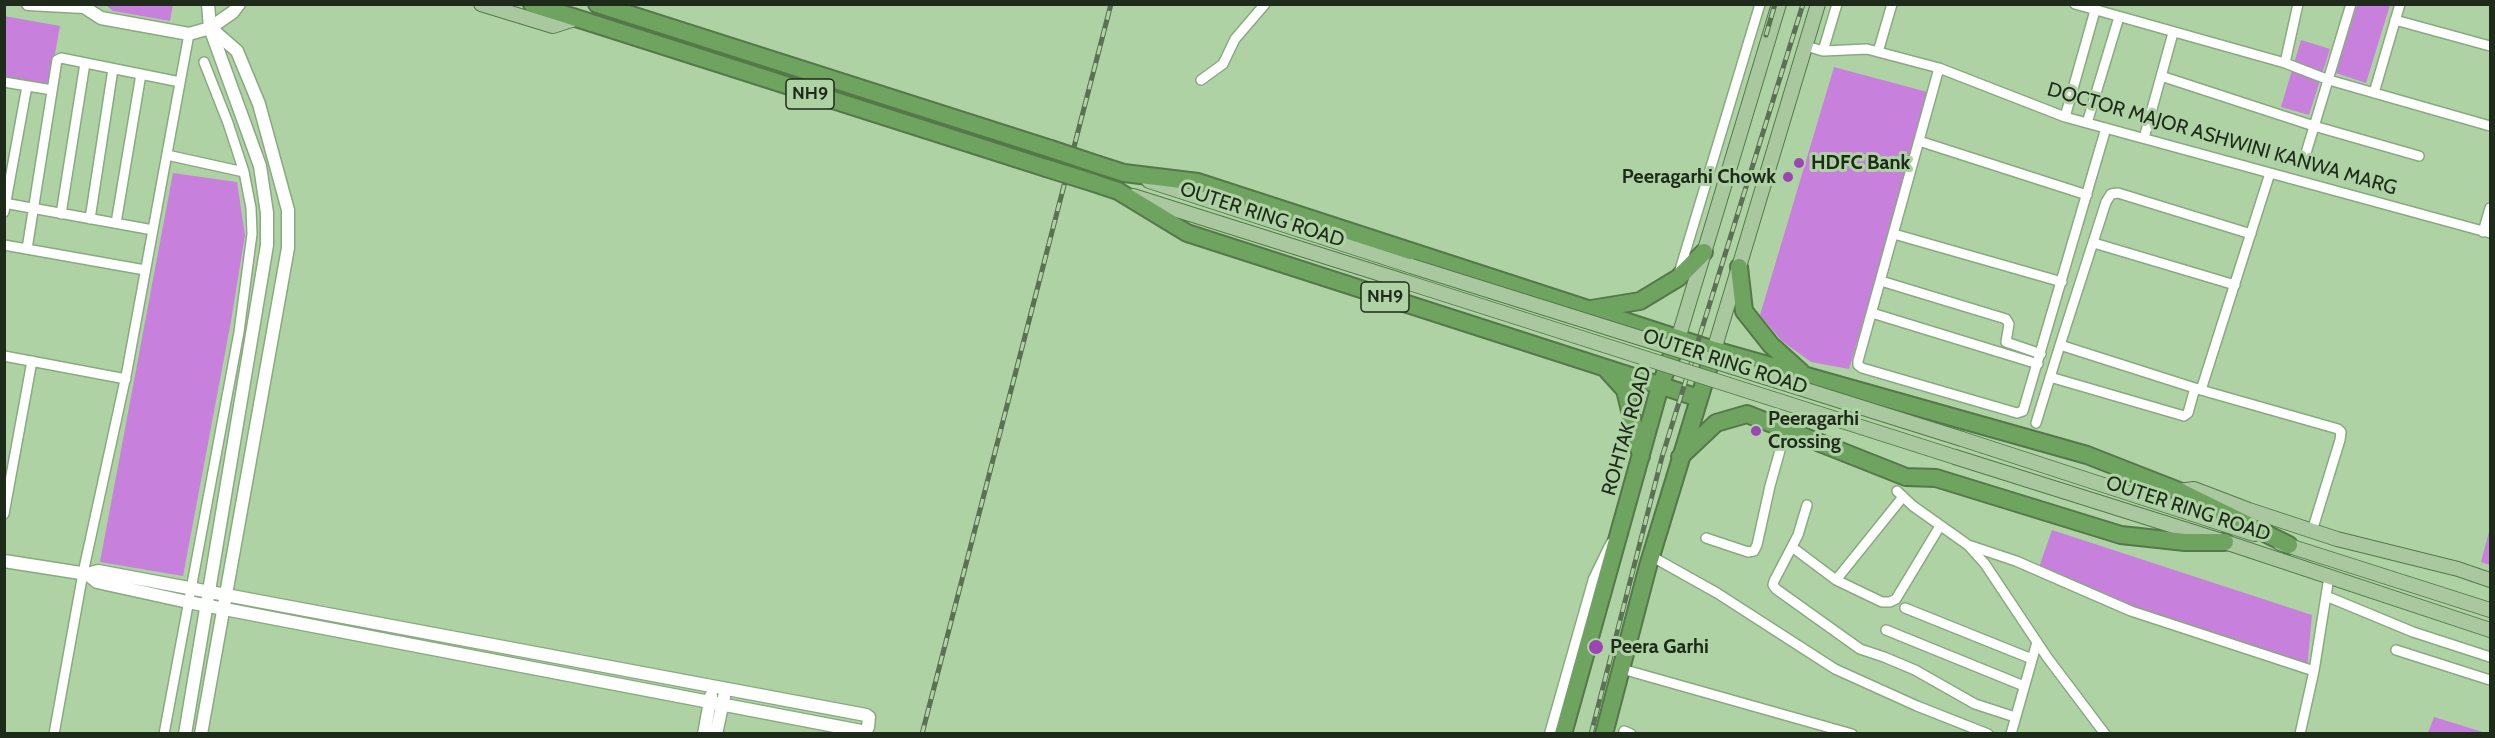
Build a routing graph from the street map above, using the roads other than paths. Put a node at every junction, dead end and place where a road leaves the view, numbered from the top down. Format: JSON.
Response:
{"nodes":[{"id":1,"x":28,"y":4,"type":"edge"},
{"id":2,"x":208,"y":4,"type":"edge"},
{"id":3,"x":238,"y":4,"type":"edge"},
{"id":4,"x":481,"y":4,"type":"edge"},
{"id":5,"x":532,"y":4,"type":"edge"},
{"id":6,"x":597,"y":4,"type":"edge"},
{"id":7,"x":1264,"y":4,"type":"edge"},
{"id":8,"x":1760,"y":4,"type":"edge"},
{"id":9,"x":1779,"y":4,"type":"edge"},
{"id":10,"x":1818,"y":4,"type":"edge"},
{"id":11,"x":1837,"y":4,"type":"edge"},
{"id":12,"x":1892,"y":4,"type":"edge"},
{"id":13,"x":2075,"y":4,"type":"edge"},
{"id":14,"x":2298,"y":4,"type":"edge"},
{"id":15,"x":2351,"y":4,"type":"edge"},
{"id":16,"x":2400,"y":4,"type":"edge"},
{"id":17,"x":84,"y":6,"type":"edge"},
{"id":18,"x":2096,"y":7,"type":"edge"},
{"id":19,"x":2119,"y":17,"type":"junction"},
{"id":20,"x":574,"y":19,"type":"junction"},
{"id":21,"x":2396,"y":20,"type":"junction"},
{"id":22,"x":210,"y":28,"type":"junction"},
{"id":23,"x":2173,"y":33,"type":"junction"},
{"id":24,"x":189,"y":34,"type":"junction"},
{"id":25,"x":2490,"y":45,"type":"edge"},
{"id":26,"x":1806,"y":46,"type":"junction"},
{"id":27,"x":1823,"y":51,"type":"junction"},
{"id":28,"x":1878,"y":52,"type":"junction"},
{"id":29,"x":204,"y":62,"type":"dead end"},
{"id":30,"x":85,"y":63,"type":"junction"},
{"id":31,"x":2284,"y":63,"type":"junction"},
{"id":32,"x":1742,"y":67,"type":"junction"},
{"id":33,"x":1939,"y":68,"type":"junction"},
{"id":34,"x":113,"y":69,"type":"junction"},
{"id":35,"x":1759,"y":71,"type":"junction"},
{"id":36,"x":141,"y":74,"type":"junction"},
{"id":37,"x":2161,"y":76,"type":"junction"},
{"id":38,"x":1201,"y":80,"type":"dead end"},
{"id":39,"x":2329,"y":80,"type":"junction"},
{"id":40,"x":4,"y":82,"type":"edge"},
{"id":41,"x":180,"y":82,"type":"junction"},
{"id":42,"x":27,"y":86,"type":"junction"},
{"id":43,"x":52,"y":90,"type":"junction"},
{"id":44,"x":2374,"y":93,"type":"junction"},
{"id":45,"x":2065,"y":117,"type":"junction"},
{"id":46,"x":2087,"y":123,"type":"junction"},
{"id":47,"x":2314,"y":126,"type":"junction"},
{"id":48,"x":2490,"y":126,"type":"edge"},
{"id":49,"x":2106,"y":128,"type":"junction"},
{"id":50,"x":2144,"y":138,"type":"junction"},
{"id":51,"x":1919,"y":141,"type":"junction"},
{"id":52,"x":167,"y":155,"type":"junction"},
{"id":53,"x":2419,"y":156,"type":"dead end"},
{"id":54,"x":2303,"y":163,"type":"dead end"},
{"id":55,"x":244,"y":172,"type":"junction"},
{"id":56,"x":1124,"y":173,"type":"junction"},
{"id":57,"x":2270,"y":173,"type":"junction"},
{"id":58,"x":1118,"y":191,"type":"junction"},
{"id":59,"x":2087,"y":195,"type":"junction"},
{"id":60,"x":5,"y":206,"type":"edge"},
{"id":61,"x":2490,"y":208,"type":"edge"},
{"id":62,"x":34,"y":209,"type":"junction"},
{"id":63,"x":61,"y":213,"type":"junction"},
{"id":64,"x":90,"y":219,"type":"junction"},
{"id":65,"x":116,"y":224,"type":"junction"},
{"id":66,"x":153,"y":230,"type":"junction"},
{"id":67,"x":2487,"y":232,"type":"edge"},
{"id":68,"x":1894,"y":234,"type":"junction"},
{"id":69,"x":2251,"y":234,"type":"junction"},
{"id":70,"x":2094,"y":243,"type":"junction"},
{"id":71,"x":4,"y":245,"type":"edge"},
{"id":72,"x":27,"y":249,"type":"junction"},
{"id":73,"x":1704,"y":252,"type":"junction"},
{"id":74,"x":1739,"y":267,"type":"junction"},
{"id":75,"x":146,"y":270,"type":"junction"},
{"id":76,"x":1678,"y":278,"type":"junction"},
{"id":77,"x":1881,"y":281,"type":"junction"},
{"id":78,"x":2062,"y":282,"type":"junction"},
{"id":79,"x":2235,"y":285,"type":"junction"},
{"id":80,"x":1564,"y":302,"type":"junction"},
{"id":81,"x":1587,"y":309,"type":"junction"},
{"id":82,"x":1872,"y":313,"type":"junction"},
{"id":83,"x":1678,"y":339,"type":"junction"},
{"id":84,"x":2060,"y":345,"type":"junction"},
{"id":85,"x":1549,"y":350,"type":"junction"},
{"id":86,"x":1714,"y":350,"type":"junction"},
{"id":87,"x":2041,"y":354,"type":"junction"},
{"id":88,"x":5,"y":357,"type":"edge"},
{"id":89,"x":32,"y":361,"type":"junction"},
{"id":90,"x":2038,"y":364,"type":"junction"},
{"id":91,"x":1605,"y":368,"type":"junction"},
{"id":92,"x":1806,"y":375,"type":"junction"},
{"id":93,"x":2050,"y":377,"type":"junction"},
{"id":94,"x":126,"y":379,"type":"junction"},
{"id":95,"x":1660,"y":386,"type":"junction"},
{"id":96,"x":2198,"y":389,"type":"junction"},
{"id":97,"x":1699,"y":398,"type":"junction"},
{"id":98,"x":2036,"y":423,"type":"dead end"},
{"id":99,"x":1786,"y":429,"type":"junction"},
{"id":100,"x":1641,"y":457,"type":"junction"},
{"id":101,"x":1680,"y":457,"type":"junction"},
{"id":102,"x":2179,"y":491,"type":"junction"},
{"id":103,"x":1807,"y":505,"type":"dead end"},
{"id":104,"x":5,"y":509,"type":"edge"},
{"id":105,"x":4,"y":514,"type":"edge"},
{"id":106,"x":1940,"y":526,"type":"junction"},
{"id":107,"x":2312,"y":531,"type":"junction"},
{"id":108,"x":1618,"y":534,"type":"junction"},
{"id":109,"x":1706,"y":538,"type":"dead end"},
{"id":110,"x":2339,"y":539,"type":"junction"},
{"id":111,"x":2225,"y":542,"type":"junction"},
{"id":112,"x":2289,"y":545,"type":"junction"},
{"id":113,"x":1968,"y":546,"type":"junction"},
{"id":114,"x":1792,"y":547,"type":"junction"},
{"id":115,"x":1651,"y":556,"type":"junction"},
{"id":116,"x":2331,"y":560,"type":"junction"},
{"id":117,"x":4,"y":561,"type":"edge"},
{"id":118,"x":85,"y":573,"type":"junction"},
{"id":119,"x":2329,"y":577,"type":"junction"},
{"id":120,"x":1836,"y":580,"type":"junction"},
{"id":121,"x":2490,"y":580,"type":"edge"},
{"id":122,"x":190,"y":589,"type":"junction"},
{"id":123,"x":210,"y":592,"type":"junction"},
{"id":124,"x":226,"y":595,"type":"junction"},
{"id":125,"x":2326,"y":596,"type":"junction"},
{"id":126,"x":188,"y":602,"type":"junction"},
{"id":127,"x":207,"y":605,"type":"junction"},
{"id":128,"x":224,"y":608,"type":"junction"},
{"id":129,"x":1905,"y":608,"type":"dead end"},
{"id":130,"x":2490,"y":610,"type":"edge"},
{"id":131,"x":1886,"y":630,"type":"dead end"},
{"id":132,"x":2490,"y":630,"type":"edge"},
{"id":133,"x":2037,"y":642,"type":"junction"},
{"id":134,"x":2396,"y":650,"type":"dead end"},
{"id":135,"x":2490,"y":657,"type":"edge"},
{"id":136,"x":2032,"y":659,"type":"junction"},
{"id":137,"x":1622,"y":669,"type":"junction"},
{"id":138,"x":2314,"y":671,"type":"junction"},
{"id":139,"x":2490,"y":680,"type":"edge"},
{"id":140,"x":2024,"y":686,"type":"junction"},
{"id":141,"x":719,"y":689,"type":"junction"},
{"id":142,"x":716,"y":703,"type":"junction"},
{"id":143,"x":2015,"y":717,"type":"junction"},
{"id":144,"x":54,"y":734,"type":"edge"},
{"id":145,"x":164,"y":734,"type":"edge"},
{"id":146,"x":185,"y":734,"type":"edge"},
{"id":147,"x":201,"y":734,"type":"edge"},
{"id":148,"x":704,"y":734,"type":"edge"},
{"id":149,"x":716,"y":734,"type":"edge"},
{"id":150,"x":1551,"y":734,"type":"edge"},
{"id":151,"x":1563,"y":734,"type":"edge"},
{"id":152,"x":1604,"y":734,"type":"edge"},
{"id":153,"x":1852,"y":734,"type":"edge"},
{"id":154,"x":1988,"y":734,"type":"edge"},
{"id":155,"x":2011,"y":734,"type":"edge"},
{"id":156,"x":2105,"y":734,"type":"edge"},
{"id":157,"x":2300,"y":734,"type":"edge"}],
"edges":[{"from":1,"to":17,"type":"street"},
{"from":2,"to":22,"type":"street"},
{"from":3,"to":22,"type":"street"},
{"from":4,"to":20,"type":"main road","name":"OUTER RING ROAD"},
{"from":5,"to":20,"type":"highway","number":"NH9"},
{"from":6,"to":56,"type":"highway","name":"OUTER RING ROAD","bridge":true},
{"from":7,"to":38,"type":"street"},
{"from":8,"to":32,"type":"street"},
{"from":9,"to":35,"type":"main road","name":"ROHTAK ROAD"},
{"from":10,"to":26,"type":"main road"},
{"from":11,"to":27,"type":"street"},
{"from":12,"to":28,"type":"street"},
{"from":13,"to":18,"type":"street"},
{"from":14,"to":31,"type":"street"},
{"from":15,"to":39,"type":"street"},
{"from":16,"to":21,"type":"street"},
{"from":17,"to":24,"type":"street"},
{"from":18,"to":19,"type":"street"},
{"from":18,"to":45,"type":"street"},
{"from":19,"to":23,"type":"street"},
{"from":19,"to":46,"type":"street"},
{"from":20,"to":58,"type":"highway","name":"OUTER RING ROAD","number":"NH9","bridge":true},
{"from":21,"to":25,"type":"street"},
{"from":21,"to":44,"type":"street"},
{"from":22,"to":24,"type":"street"},
{"from":22,"to":123,"type":"street"},
{"from":22,"to":124,"type":"street"},
{"from":23,"to":31,"type":"street"},
{"from":23,"to":37,"type":"street"},
{"from":24,"to":41,"type":"street"},
{"from":26,"to":27,"type":"street","name":"DOCTOR MAJOR ASHWINI KANWA MARG"},
{"from":26,"to":74,"type":"main road"},
{"from":27,"to":28,"type":"street","name":"DOCTOR MAJOR ASHWINI KANWA MARG"},
{"from":28,"to":33,"type":"street","name":"DOCTOR MAJOR ASHWINI KANWA MARG"},
{"from":29,"to":55,"type":"street"},
{"from":30,"to":34,"type":"street"},
{"from":30,"to":43,"type":"street"},
{"from":30,"to":63,"type":"street"},
{"from":31,"to":39,"type":"street"},
{"from":32,"to":35,"type":"street"},
{"from":32,"to":76,"type":"street"},
{"from":33,"to":45,"type":"street","name":"DOCTOR MAJOR ASHWINI KANWA MARG"},
{"from":33,"to":51,"type":"street"},
{"from":34,"to":36,"type":"street"},
{"from":34,"to":64,"type":"street"},
{"from":35,"to":73,"type":"main road","name":"ROHTAK ROAD"},
{"from":36,"to":41,"type":"street"},
{"from":36,"to":65,"type":"street"},
{"from":37,"to":47,"type":"street"},
{"from":37,"to":50,"type":"street"},
{"from":39,"to":44,"type":"street"},
{"from":39,"to":47,"type":"street"},
{"from":40,"to":42,"type":"street"},
{"from":41,"to":52,"type":"street"},
{"from":42,"to":43,"type":"street"},
{"from":42,"to":60,"type":"street"},
{"from":43,"to":62,"type":"street"},
{"from":44,"to":48,"type":"street"},
{"from":45,"to":46,"type":"street","name":"DOCTOR MAJOR ASHWINI KANWA MARG"},
{"from":46,"to":49,"type":"street","name":"DOCTOR MAJOR ASHWINI KANWA MARG"},
{"from":47,"to":53,"type":"street"},
{"from":47,"to":54,"type":"street"},
{"from":49,"to":50,"type":"street","name":"DOCTOR MAJOR ASHWINI KANWA MARG"},
{"from":49,"to":59,"type":"street"},
{"from":50,"to":57,"type":"street","name":"DOCTOR MAJOR ASHWINI KANWA MARG"},
{"from":51,"to":59,"type":"street"},
{"from":51,"to":68,"type":"street"},
{"from":52,"to":55,"type":"street"},
{"from":52,"to":66,"type":"street"},
{"from":55,"to":122,"type":"street"},
{"from":56,"to":80,"type":"highway","name":"OUTER RING ROAD"},
{"from":56,"to":112,"type":"main road","name":"OUTER RING ROAD","bridge":true},
{"from":57,"to":67,"type":"street","name":"DOCTOR MAJOR ASHWINI KANWA MARG"},
{"from":57,"to":69,"type":"street"},
{"from":58,"to":85,"type":"highway","name":"OUTER RING ROAD","number":"NH9"},
{"from":58,"to":111,"type":"main road","name":"OUTER RING ROAD","bridge":true},
{"from":59,"to":78,"type":"street"},
{"from":60,"to":62,"type":"street"},
{"from":61,"to":67,"type":"street"},
{"from":62,"to":63,"type":"street"},
{"from":62,"to":72,"type":"street"},
{"from":63,"to":64,"type":"street"},
{"from":64,"to":65,"type":"street"},
{"from":65,"to":66,"type":"street"},
{"from":66,"to":75,"type":"street"},
{"from":68,"to":77,"type":"street"},
{"from":68,"to":78,"type":"street"},
{"from":69,"to":70,"type":"street"},
{"from":69,"to":79,"type":"street"},
{"from":70,"to":79,"type":"street"},
{"from":70,"to":84,"type":"street"},
{"from":71,"to":72,"type":"street"},
{"from":72,"to":75,"type":"street"},
{"from":73,"to":76,"type":"highway"},
{"from":73,"to":83,"type":"main road","name":"ROHTAK ROAD"},
{"from":74,"to":86,"type":"main road"},
{"from":74,"to":92,"type":"highway"},
{"from":75,"to":94,"type":"street"},
{"from":76,"to":81,"type":"highway"},
{"from":77,"to":82,"type":"street"},
{"from":77,"to":87,"type":"street"},
{"from":78,"to":87,"type":"street"},
{"from":79,"to":96,"type":"street"},
{"from":80,"to":81,"type":"highway","name":"OUTER RING ROAD"},
{"from":80,"to":85,"type":"highway"},
{"from":81,"to":83,"type":"highway","name":"OUTER RING ROAD"},
{"from":82,"to":90,"type":"street"},
{"from":82,"to":90,"type":"street"},
{"from":83,"to":86,"type":"highway","name":"OUTER RING ROAD"},
{"from":83,"to":95,"type":"highway","name":"ROHTAK ROAD"},
{"from":84,"to":93,"type":"street"},
{"from":84,"to":96,"type":"street"},
{"from":85,"to":91,"type":"highway","name":"OUTER RING ROAD","number":"NH9"},
{"from":86,"to":92,"type":"highway","name":"OUTER RING ROAD"},
{"from":86,"to":97,"type":"highway"},
{"from":87,"to":90,"type":"street"},
{"from":88,"to":89,"type":"street"},
{"from":89,"to":94,"type":"street"},
{"from":89,"to":104,"type":"street"},
{"from":91,"to":95,"type":"highway","name":"OUTER RING ROAD","number":"NH9"},
{"from":91,"to":100,"type":"highway"},
{"from":92,"to":102,"type":"highway","name":"OUTER RING ROAD"},
{"from":93,"to":96,"type":"street"},
{"from":93,"to":98,"type":"street"},
{"from":94,"to":118,"type":"street"},
{"from":95,"to":97,"type":"highway","name":"OUTER RING ROAD"},
{"from":95,"to":100,"type":"highway","name":"ROHTAK ROAD"},
{"from":96,"to":107,"type":"street"},
{"from":97,"to":101,"type":"highway"},
{"from":99,"to":101,"type":"highway"},
{"from":99,"to":109,"type":"street"},
{"from":99,"to":111,"type":"highway"},
{"from":100,"to":108,"type":"highway","name":"ROHTAK ROAD"},
{"from":101,"to":115,"type":"highway"},
{"from":102,"to":107,"type":"main road"},
{"from":102,"to":112,"type":"highway","name":"OUTER RING ROAD"},
{"from":103,"to":114,"type":"street"},
{"from":104,"to":105,"type":"street"},
{"from":106,"to":113,"type":"street"},
{"from":106,"to":120,"type":"street"},
{"from":106,"to":120,"type":"street"},
{"from":107,"to":110,"type":"main road"},
{"from":108,"to":150,"type":"street"},
{"from":108,"to":151,"type":"highway","name":"ROHTAK ROAD"},
{"from":110,"to":116,"type":"main road"},
{"from":110,"to":121,"type":"main road"},
{"from":111,"to":119,"type":"main road","name":"OUTER RING ROAD"},
{"from":112,"to":116,"type":"main road","name":"OUTER RING ROAD"},
{"from":113,"to":133,"type":"street"},
{"from":113,"to":138,"type":"street"},
{"from":114,"to":120,"type":"street"},
{"from":114,"to":143,"type":"street"},
{"from":115,"to":137,"type":"highway"},
{"from":115,"to":154,"type":"street"},
{"from":116,"to":130,"type":"main road","name":"OUTER RING ROAD"},
{"from":117,"to":118,"type":"street"},
{"from":118,"to":122,"type":"street"},
{"from":118,"to":126,"type":"street"},
{"from":118,"to":144,"type":"street"},
{"from":119,"to":125,"type":"street"},
{"from":119,"to":132,"type":"main road","name":"OUTER RING ROAD"},
{"from":122,"to":123,"type":"street"},
{"from":122,"to":126,"type":"street"},
{"from":123,"to":124,"type":"street"},
{"from":123,"to":127,"type":"street"},
{"from":124,"to":128,"type":"street"},
{"from":124,"to":141,"type":"street"},
{"from":125,"to":135,"type":"street"},
{"from":125,"to":138,"type":"street"},
{"from":126,"to":127,"type":"street"},
{"from":126,"to":145,"type":"street"},
{"from":127,"to":128,"type":"street"},
{"from":127,"to":146,"type":"street"},
{"from":128,"to":142,"type":"street"},
{"from":128,"to":147,"type":"street"},
{"from":129,"to":136,"type":"street"},
{"from":131,"to":140,"type":"street"},
{"from":133,"to":136,"type":"street"},
{"from":133,"to":156,"type":"street"},
{"from":134,"to":139,"type":"street"},
{"from":136,"to":140,"type":"street"},
{"from":137,"to":152,"type":"highway"},
{"from":137,"to":153,"type":"street"},
{"from":138,"to":157,"type":"street"},
{"from":140,"to":143,"type":"street"},
{"from":141,"to":142,"type":"street"},
{"from":141,"to":142,"type":"street"},
{"from":142,"to":148,"type":"street"},
{"from":142,"to":149,"type":"street"},
{"from":143,"to":155,"type":"street"}]}
